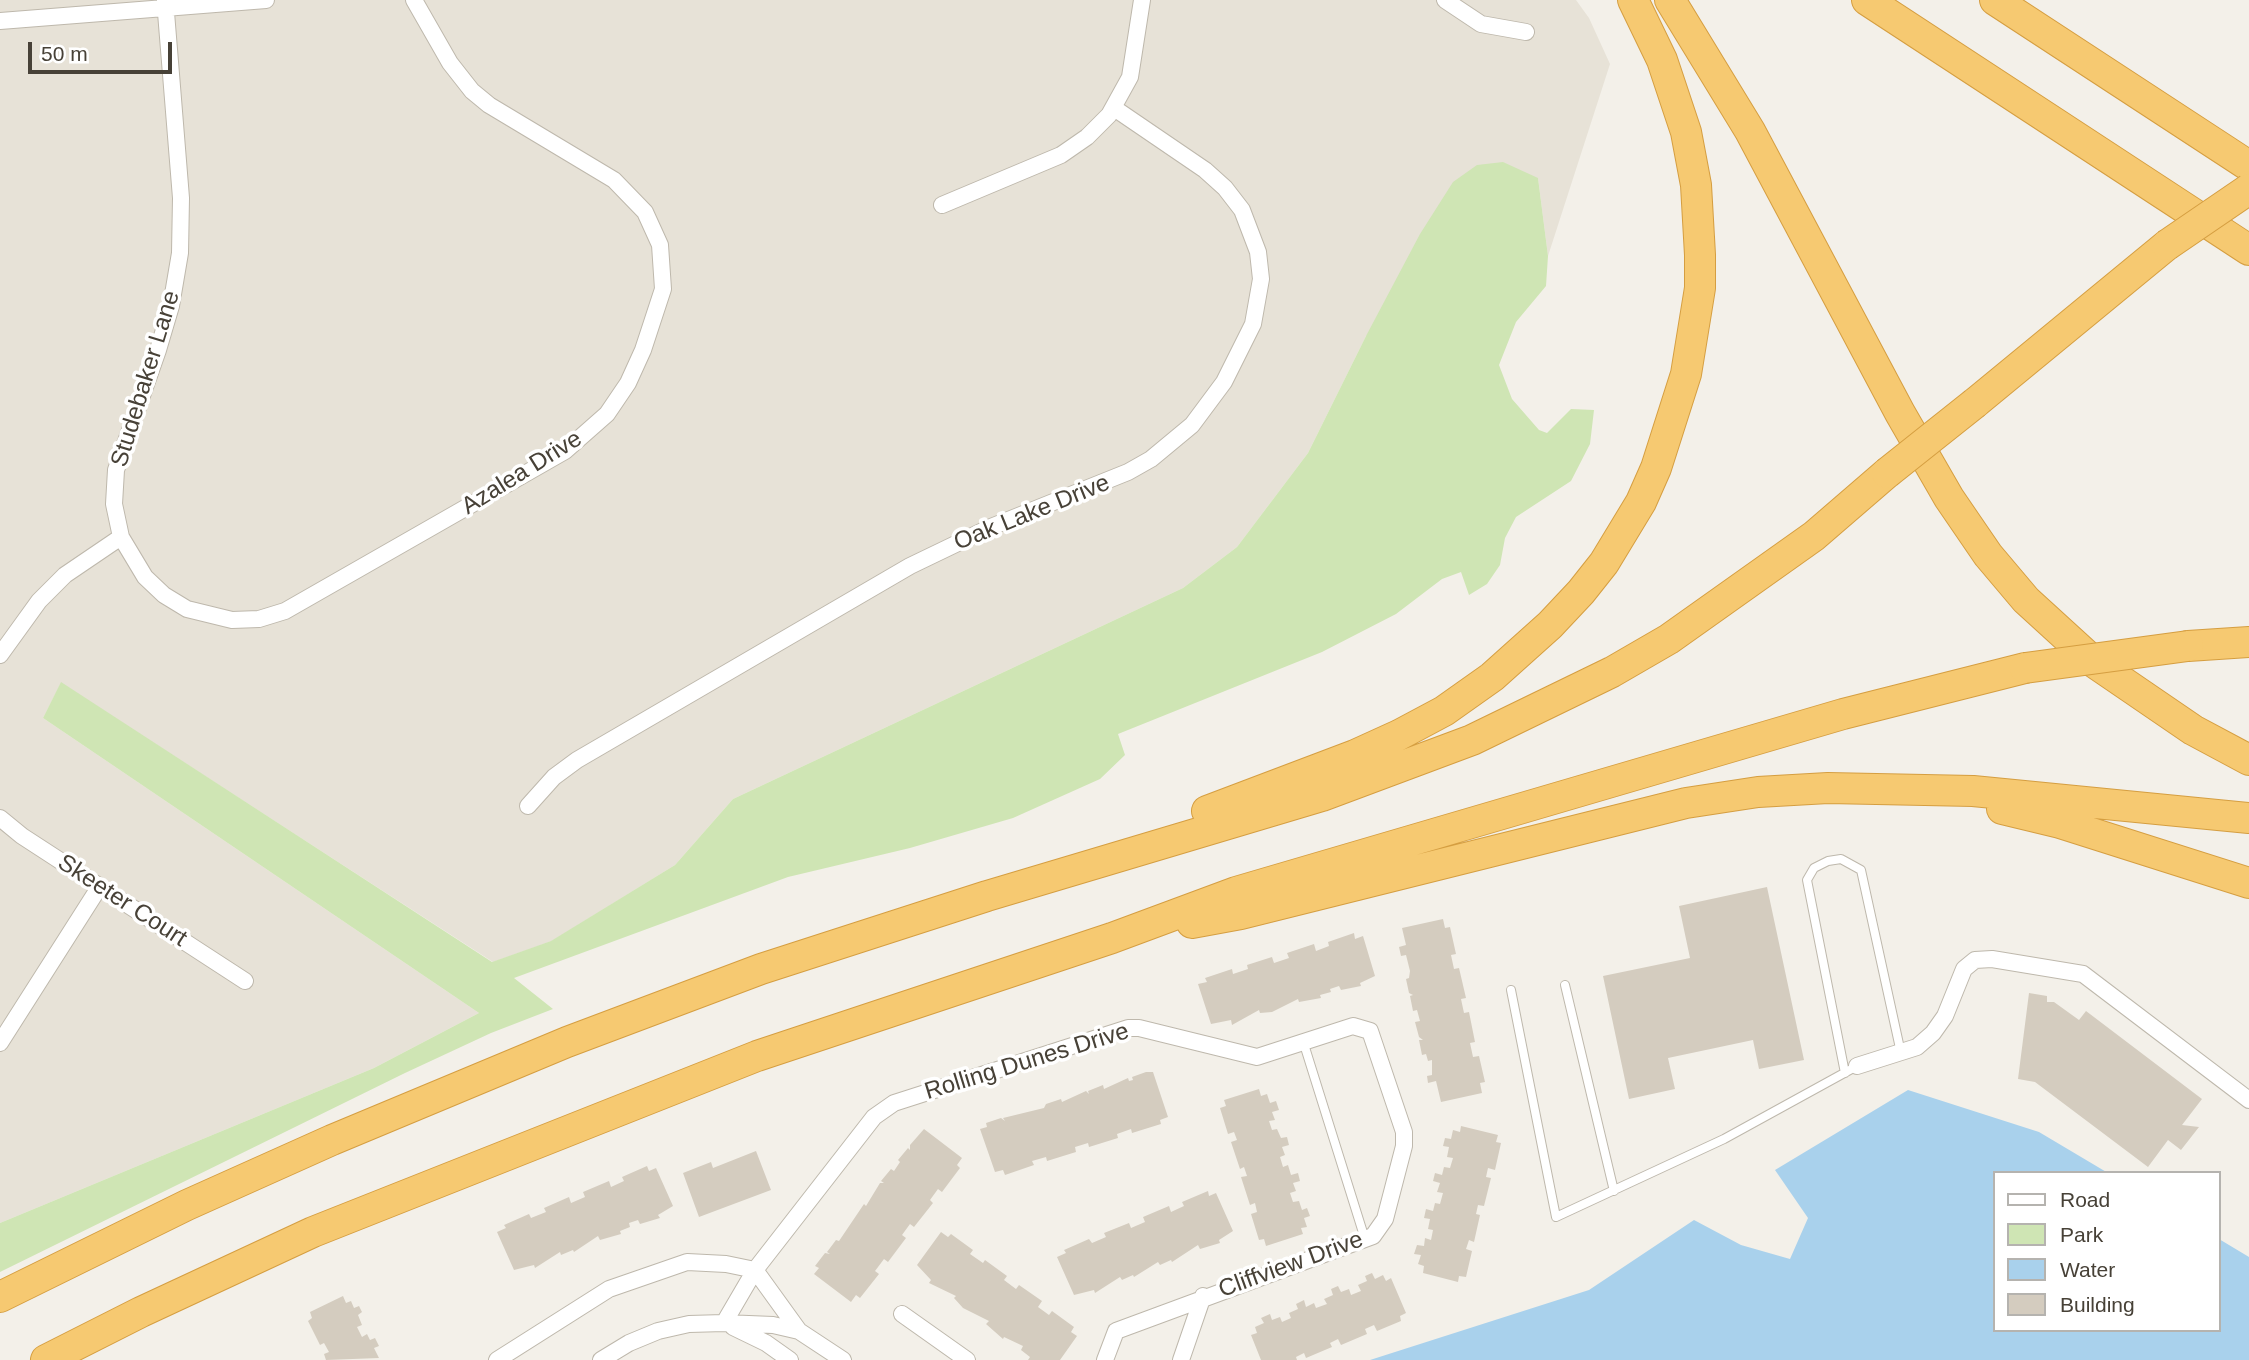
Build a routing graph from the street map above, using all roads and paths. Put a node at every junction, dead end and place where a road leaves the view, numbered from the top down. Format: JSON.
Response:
{"nodes":[{"id":1,"x":266,"y":0,"type":"edge"},
{"id":2,"x":414,"y":0,"type":"edge"},
{"id":3,"x":1142,"y":0,"type":"edge"},
{"id":4,"x":1445,"y":0,"type":"edge"},
{"id":5,"x":1633,"y":0,"type":"edge"},
{"id":6,"x":1670,"y":0,"type":"edge"},
{"id":7,"x":1867,"y":0,"type":"edge"},
{"id":8,"x":1995,"y":0,"type":"edge"},
{"id":9,"x":165,"y":4,"type":"edge"},
{"id":10,"x":0,"y":21,"type":"edge"},
{"id":11,"x":1526,"y":32,"type":"dead end"},
{"id":12,"x":1114,"y":108,"type":"junction"},
{"id":13,"x":2249,"y":166,"type":"edge"},
{"id":14,"x":2249,"y":189,"type":"edge"},
{"id":15,"x":942,"y":205,"type":"dead end"},
{"id":16,"x":2249,"y":250,"type":"edge"},
{"id":17,"x":121,"y":537,"type":"junction"},
{"id":18,"x":2249,"y":642,"type":"edge"},
{"id":19,"x":0,"y":655,"type":"edge"},
{"id":20,"x":2249,"y":760,"type":"edge"},
{"id":21,"x":1863,"y":789,"type":"junction"},
{"id":22,"x":528,"y":806,"type":"dead end"},
{"id":23,"x":0,"y":818,"type":"edge"},
{"id":24,"x":2249,"y":818,"type":"edge"},
{"id":25,"x":2249,"y":883,"type":"edge"},
{"id":26,"x":100,"y":886,"type":"junction"},
{"id":27,"x":987,"y":896,"type":"junction"},
{"id":28,"x":1112,"y":938,"type":"junction"},
{"id":29,"x":245,"y":981,"type":"dead end"},
{"id":30,"x":1565,"y":985,"type":"dead end"},
{"id":31,"x":1511,"y":990,"type":"dead end"},
{"id":32,"x":1370,"y":1031,"type":"joint"},
{"id":33,"x":1303,"y":1041,"type":"junction"},
{"id":34,"x":0,"y":1042,"type":"edge"},
{"id":35,"x":1901,"y":1053,"type":"junction"},
{"id":36,"x":1851,"y":1069,"type":"junction"},
{"id":37,"x":2249,"y":1100,"type":"edge"},
{"id":38,"x":1614,"y":1191,"type":"junction"},
{"id":39,"x":1365,"y":1239,"type":"junction"},
{"id":40,"x":755,"y":1270,"type":"junction"},
{"id":41,"x":1203,"y":1296,"type":"junction"},
{"id":42,"x":0,"y":1297,"type":"edge"},
{"id":43,"x":902,"y":1314,"type":"dead end"},
{"id":44,"x":724,"y":1323,"type":"junction"},
{"id":45,"x":799,"y":1331,"type":"junction"},
{"id":46,"x":46,"y":1360,"type":"edge"},
{"id":47,"x":497,"y":1360,"type":"edge"},
{"id":48,"x":601,"y":1360,"type":"edge"},
{"id":49,"x":790,"y":1360,"type":"edge"},
{"id":50,"x":843,"y":1360,"type":"edge"},
{"id":51,"x":967,"y":1360,"type":"edge"},
{"id":52,"x":1105,"y":1360,"type":"edge"},
{"id":53,"x":1181,"y":1360,"type":"edge"}],
"edges":[{"from":1,"to":9,"type":"street"},
{"from":2,"to":17,"type":"street","name":"Azalea Drive"},
{"from":3,"to":12,"type":"street"},
{"from":4,"to":11,"type":"street"},
{"from":5,"to":27,"type":"highway"},
{"from":6,"to":20,"type":"highway"},
{"from":7,"to":16,"type":"highway"},
{"from":8,"to":13,"type":"highway"},
{"from":9,"to":10,"type":"street"},
{"from":9,"to":17,"type":"street","name":"Studebaker Lane"},
{"from":12,"to":15,"type":"street"},
{"from":12,"to":22,"type":"street","name":"Oak Lake Drive"},
{"from":14,"to":27,"type":"highway","bridge":true},
{"from":17,"to":19,"type":"street"},
{"from":18,"to":28,"type":"highway","bridge":true},
{"from":21,"to":24,"type":"highway"},
{"from":21,"to":25,"type":"highway"},
{"from":21,"to":28,"type":"highway"},
{"from":23,"to":26,"type":"street","name":"Skeeter Court"},
{"from":26,"to":29,"type":"street","name":"Skeeter Court"},
{"from":26,"to":34,"type":"street"},
{"from":27,"to":42,"type":"highway"},
{"from":28,"to":46,"type":"highway"},
{"from":30,"to":38,"type":"lane"},
{"from":31,"to":38,"type":"lane"},
{"from":32,"to":33,"type":"street","name":"Rolling Dunes Drive"},
{"from":32,"to":39,"type":"street","name":"Cliffview Drive"},
{"from":33,"to":39,"type":"lane"},
{"from":33,"to":40,"type":"street","name":"Rolling Dunes Drive"},
{"from":35,"to":36,"type":"street"},
{"from":35,"to":36,"type":"lane"},
{"from":35,"to":37,"type":"street"},
{"from":36,"to":38,"type":"lane"},
{"from":39,"to":41,"type":"street","name":"Cliffview Drive"},
{"from":40,"to":44,"type":"street","name":"Rolling Dunes Drive"},
{"from":40,"to":45,"type":"street"},
{"from":40,"to":47,"type":"street"},
{"from":41,"to":52,"type":"street","name":"Cliffview Drive"},
{"from":41,"to":53,"type":"street","name":"Cliffview Drive"},
{"from":43,"to":51,"type":"street"},
{"from":44,"to":45,"type":"street"},
{"from":44,"to":48,"type":"street"},
{"from":44,"to":49,"type":"street"},
{"from":45,"to":50,"type":"street"}]}
